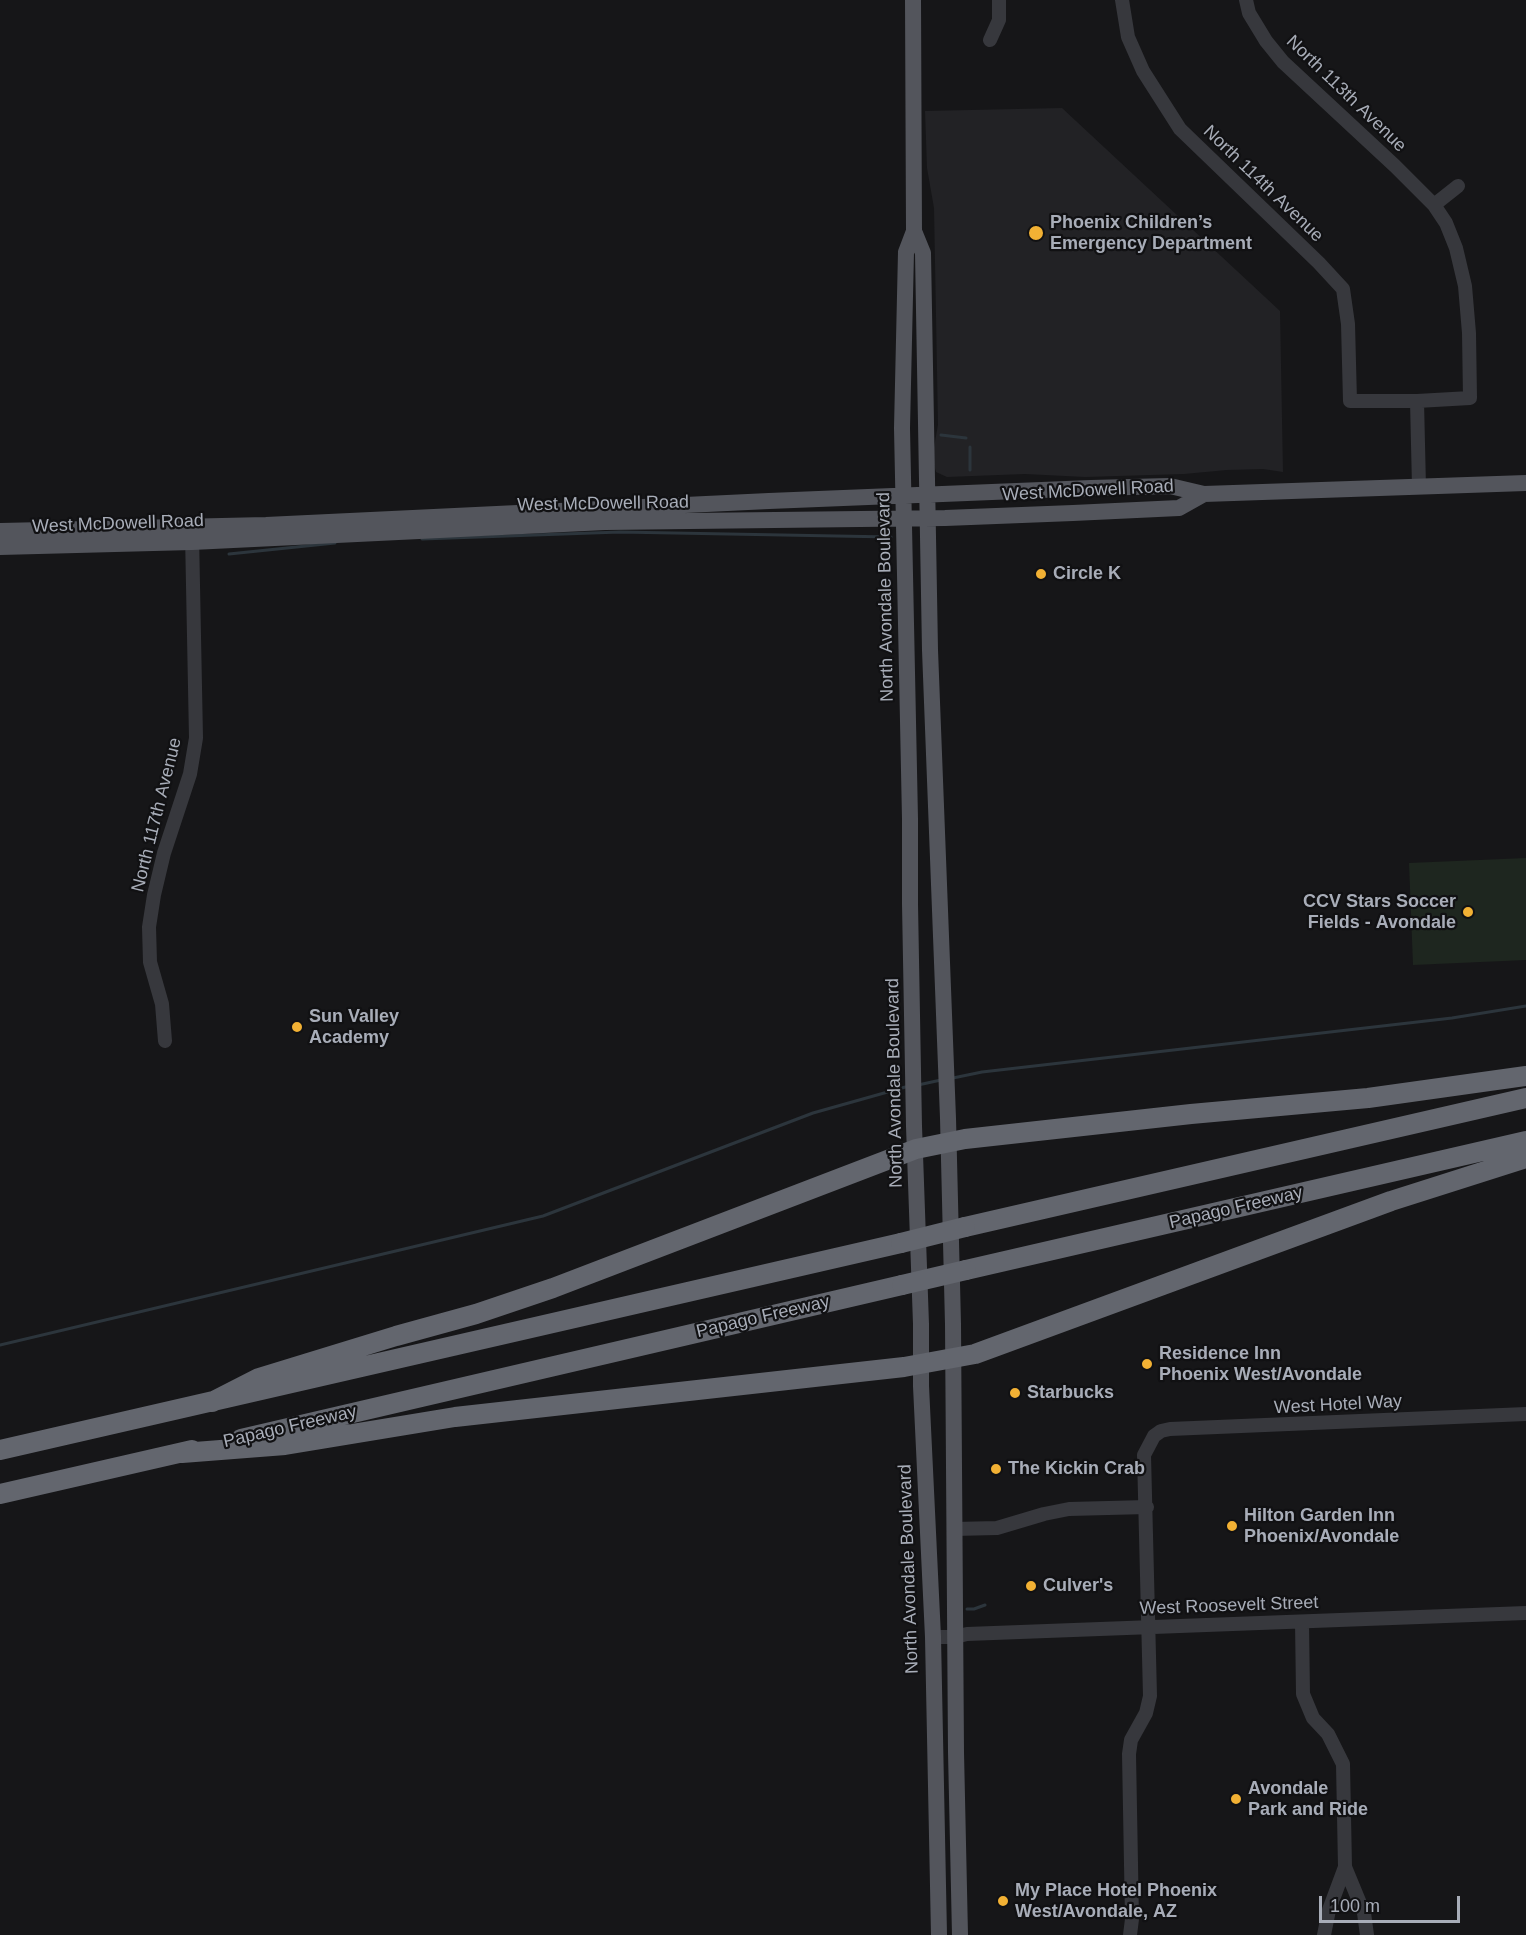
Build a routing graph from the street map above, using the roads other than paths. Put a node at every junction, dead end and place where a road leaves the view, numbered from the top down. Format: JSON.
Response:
{"nodes":[{"id":1,"x":913,"y":0,"type":"edge"},
{"id":2,"x":999,"y":0,"type":"edge"},
{"id":3,"x":1122,"y":0,"type":"edge"},
{"id":4,"x":1246,"y":0,"type":"edge"},
{"id":5,"x":990,"y":40,"type":"dead end"},
{"id":6,"x":1458,"y":186,"type":"dead end"},
{"id":7,"x":1434,"y":205,"type":"junction"},
{"id":8,"x":914,"y":231,"type":"junction"},
{"id":9,"x":1417,"y":401,"type":"junction"},
{"id":10,"x":1526,"y":483,"type":"edge"},
{"id":11,"x":1419,"y":487,"type":"junction"},
{"id":12,"x":1204,"y":494,"type":"junction"},
{"id":13,"x":927,"y":495,"type":"junction"},
{"id":14,"x":903,"y":496,"type":"junction"},
{"id":15,"x":904,"y":518,"type":"junction"},
{"id":16,"x":927,"y":518,"type":"junction"},
{"id":17,"x":0,"y":531,"type":"edge"},
{"id":18,"x":192,"y":534,"type":"junction"},
{"id":19,"x":0,"y":547,"type":"edge"},
{"id":20,"x":910,"y":789,"type":"junction"},
{"id":21,"x":935,"y":789,"type":"junction"},
{"id":22,"x":165,"y":1041,"type":"dead end"},
{"id":23,"x":1526,"y":1076,"type":"edge"},
{"id":24,"x":1526,"y":1098,"type":"edge"},
{"id":25,"x":1526,"y":1141,"type":"edge"},
{"id":26,"x":948,"y":1143,"type":"junction"},
{"id":27,"x":916,"y":1149,"type":"junction"},
{"id":28,"x":1526,"y":1158,"type":"edge"},
{"id":29,"x":953,"y":1358,"type":"junction"},
{"id":30,"x":921,"y":1364,"type":"junction"},
{"id":31,"x":212,"y":1402,"type":"junction"},
{"id":32,"x":1526,"y":1414,"type":"edge"},
{"id":33,"x":0,"y":1450,"type":"edge"},
{"id":34,"x":182,"y":1452,"type":"junction"},
{"id":35,"x":0,"y":1494,"type":"edge"},
{"id":36,"x":1147,"y":1507,"type":"junction"},
{"id":37,"x":954,"y":1529,"type":"junction"},
{"id":38,"x":1526,"y":1613,"type":"edge"},
{"id":39,"x":1302,"y":1622,"type":"junction"},
{"id":40,"x":1149,"y":1627,"type":"junction"},
{"id":41,"x":954,"y":1637,"type":"junction"},
{"id":42,"x":933,"y":1638,"type":"junction"},
{"id":43,"x":1345,"y":1867,"type":"junction"},
{"id":44,"x":938,"y":1884,"type":"junction"},
{"id":45,"x":1132,"y":1919,"type":"junction"},
{"id":46,"x":939,"y":1935,"type":"edge"},
{"id":47,"x":949,"y":1935,"type":"edge"},
{"id":48,"x":960,"y":1935,"type":"edge"},
{"id":49,"x":1130,"y":1935,"type":"edge"},
{"id":50,"x":1138,"y":1935,"type":"edge"},
{"id":51,"x":1324,"y":1935,"type":"edge"},
{"id":52,"x":1367,"y":1935,"type":"edge"}],
"edges":[{"from":1,"to":8,"type":"main road","name":"North Avondale Boulevard"},
{"from":2,"to":5,"type":"street"},
{"from":3,"to":9,"type":"street","name":"North 114th Avenue"},
{"from":4,"to":7,"type":"street","name":"North 113th Avenue"},
{"from":6,"to":7,"type":"street"},
{"from":7,"to":9,"type":"street","name":"North 113th Avenue"},
{"from":8,"to":13,"type":"main road","name":"North Avondale Boulevard"},
{"from":8,"to":14,"type":"main road","name":"North Avondale Boulevard"},
{"from":9,"to":11,"type":"street"},
{"from":10,"to":11,"type":"main road","name":"West McDowell Road"},
{"from":11,"to":12,"type":"main road","name":"West McDowell Road"},
{"from":12,"to":13,"type":"main road","name":"West McDowell Road"},
{"from":12,"to":16,"type":"main road","name":"West McDowell Road"},
{"from":13,"to":14,"type":"main road","name":"West McDowell Road"},
{"from":13,"to":16,"type":"main road","name":"North Avondale Boulevard"},
{"from":14,"to":15,"type":"main road","name":"North Avondale Boulevard"},
{"from":14,"to":18,"type":"main road","name":"West McDowell Road"},
{"from":15,"to":16,"type":"main road","name":"West McDowell Road"},
{"from":15,"to":18,"type":"main road","name":"West McDowell Road"},
{"from":15,"to":20,"type":"main road","name":"North Avondale Boulevard"},
{"from":16,"to":21,"type":"main road","name":"North Avondale Boulevard"},
{"from":17,"to":18,"type":"main road","name":"West McDowell Road"},
{"from":18,"to":19,"type":"main road","name":"West McDowell Road"},
{"from":18,"to":22,"type":"street","name":"North 117th Avenue"},
{"from":20,"to":21,"type":"main road"},
{"from":20,"to":27,"type":"main road","name":"North Avondale Boulevard"},
{"from":21,"to":26,"type":"main road","name":"North Avondale Boulevard"},
{"from":23,"to":26,"type":"highway"},
{"from":24,"to":31,"type":"highway","bridge":true},
{"from":25,"to":34,"type":"highway","name":"Papago Freeway","bridge":true},
{"from":26,"to":27,"type":"highway"},
{"from":26,"to":29,"type":"main road","name":"North Avondale Boulevard"},
{"from":27,"to":30,"type":"main road","name":"North Avondale Boulevard"},
{"from":27,"to":31,"type":"highway"},
{"from":28,"to":29,"type":"highway"},
{"from":29,"to":30,"type":"highway"},
{"from":29,"to":37,"type":"main road","name":"North Avondale Boulevard"},
{"from":30,"to":34,"type":"highway"},
{"from":30,"to":42,"type":"main road","name":"North Avondale Boulevard"},
{"from":31,"to":33,"type":"highway"},
{"from":32,"to":36,"type":"street","name":"West Hotel Way"},
{"from":34,"to":35,"type":"highway","name":"Papago Freeway"},
{"from":36,"to":37,"type":"street"},
{"from":36,"to":40,"type":"street"},
{"from":37,"to":41,"type":"main road","name":"North Avondale Boulevard"},
{"from":38,"to":39,"type":"street","name":"West Roosevelt Street"},
{"from":39,"to":40,"type":"street","name":"West Roosevelt Street"},
{"from":39,"to":43,"type":"street"},
{"from":40,"to":41,"type":"street","name":"West Roosevelt Street"},
{"from":40,"to":45,"type":"street"},
{"from":41,"to":42,"type":"street","name":"West Roosevelt Street"},
{"from":41,"to":48,"type":"main road","name":"North Avondale Boulevard"},
{"from":42,"to":44,"type":"main road","name":"North Avondale Boulevard"},
{"from":43,"to":51,"type":"street"},
{"from":43,"to":52,"type":"street"},
{"from":44,"to":46,"type":"main road","name":"North Avondale Boulevard"},
{"from":44,"to":47,"type":"main road"},
{"from":45,"to":49,"type":"street"},
{"from":45,"to":50,"type":"street"}]}
